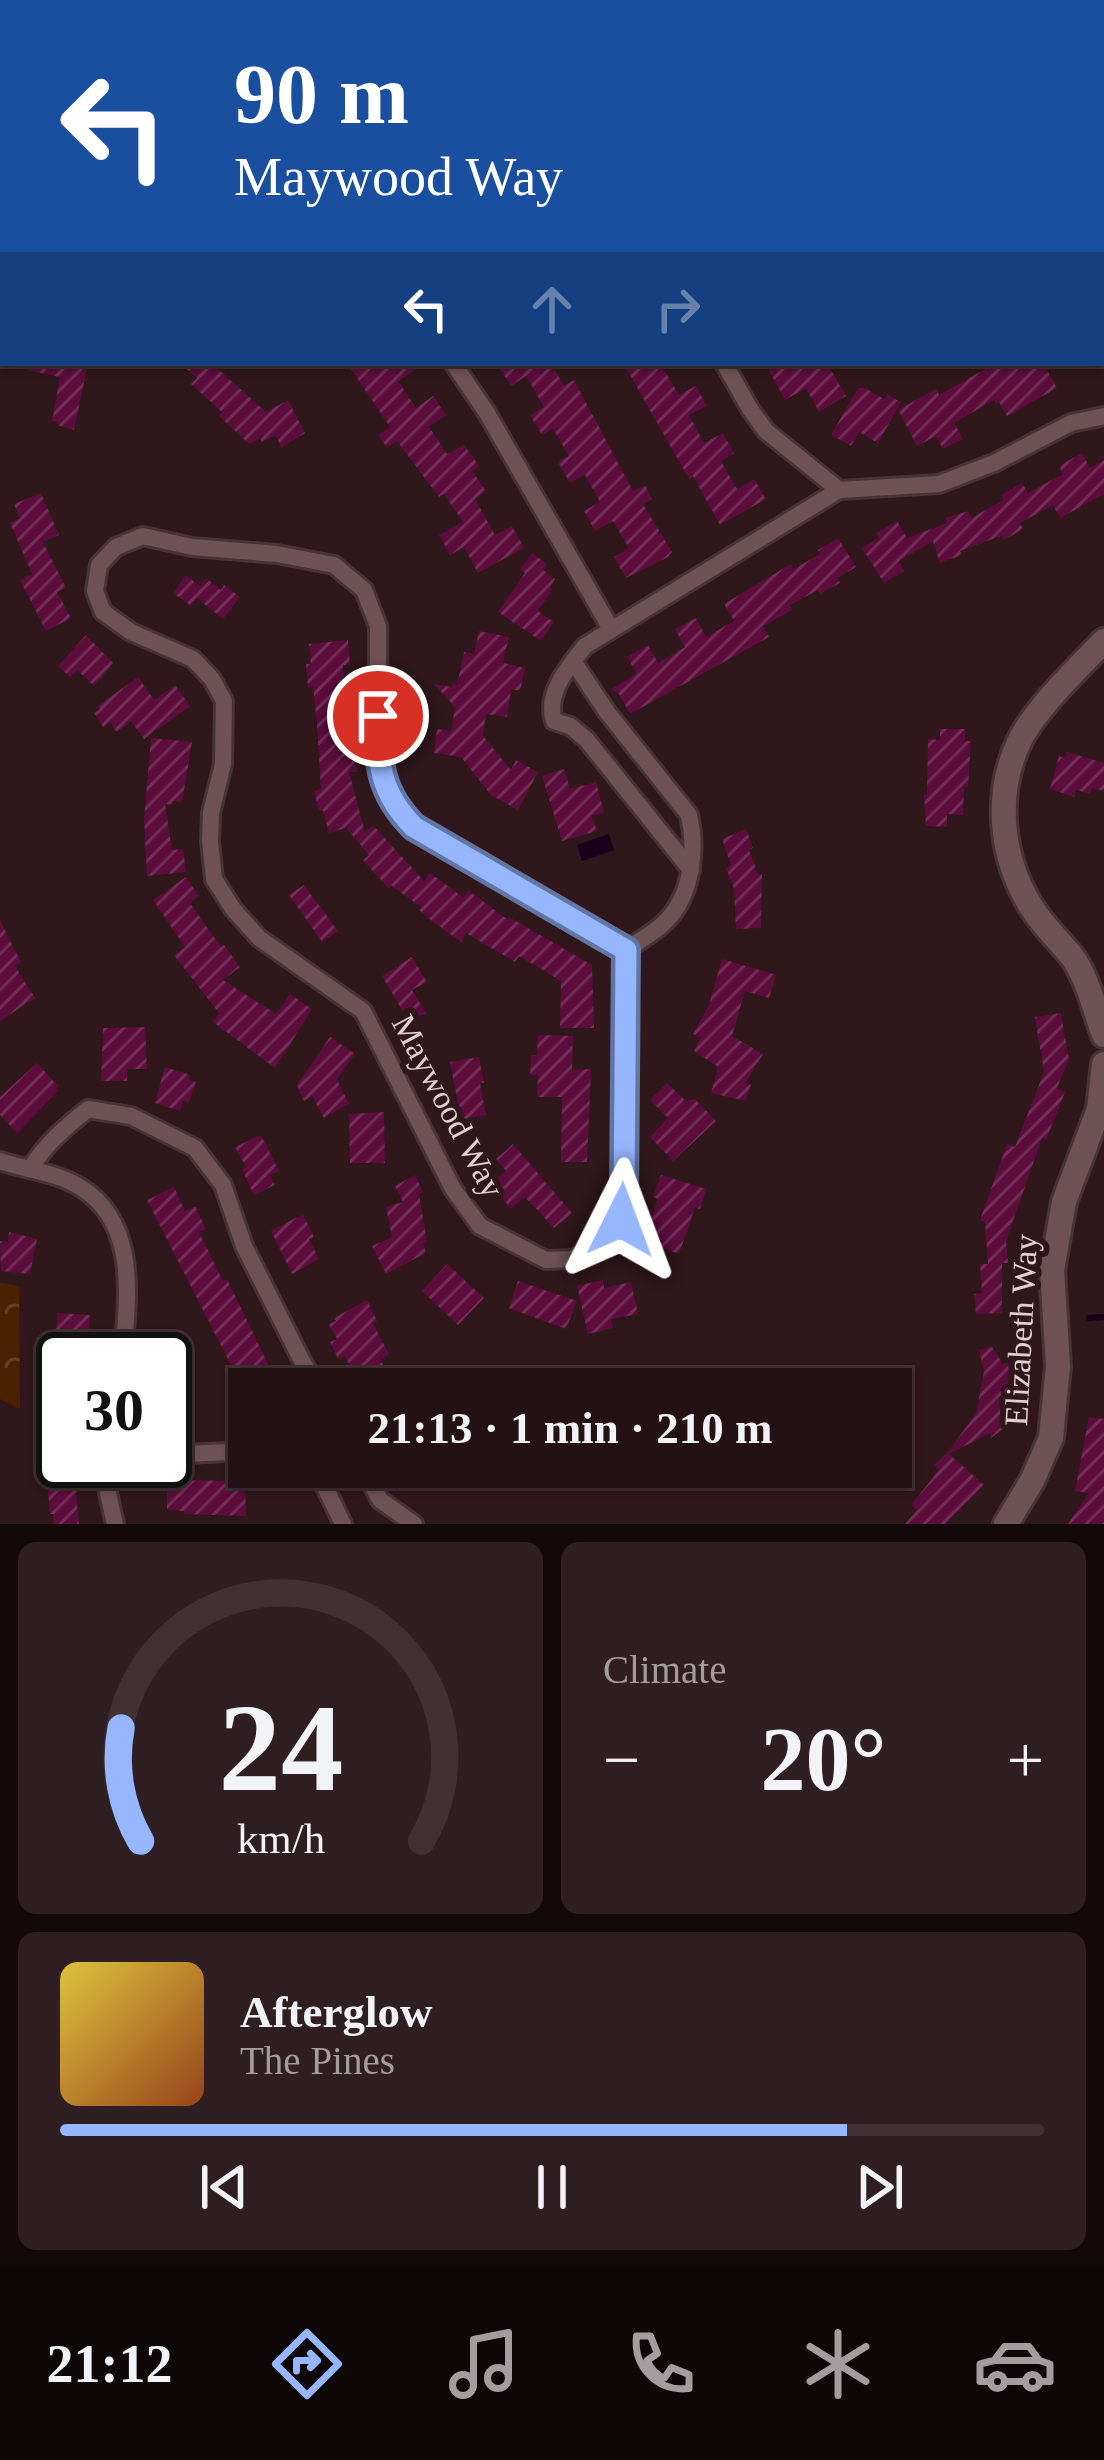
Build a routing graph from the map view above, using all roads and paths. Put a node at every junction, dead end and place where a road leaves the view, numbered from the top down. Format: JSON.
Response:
{"nodes":[{"id":1,"x":455,"y":366,"type":"edge"},
{"id":2,"x":726,"y":366,"type":"edge"},
{"id":3,"x":1104,"y":416,"type":"edge"},
{"id":4,"x":839,"y":490,"type":"junction"},
{"id":5,"x":611,"y":628,"type":"junction"},
{"id":6,"x":1104,"y":641,"type":"edge"},
{"id":7,"x":573,"y":661,"type":"junction"},
{"id":8,"x":691,"y":869,"type":"junction"},
{"id":9,"x":626,"y":950,"type":"junction"},
{"id":10,"x":1104,"y":1035,"type":"edge"},
{"id":11,"x":1104,"y":1064,"type":"edge"},
{"id":12,"x":0,"y":1161,"type":"edge"},
{"id":13,"x":31,"y":1168,"type":"junction"},
{"id":14,"x":125,"y":1332,"type":"edge"},
{"id":15,"x":306,"y":1368,"type":"edge"},
{"id":16,"x":228,"y":1452,"type":"edge"},
{"id":17,"x":192,"y":1454,"type":"edge"},
{"id":18,"x":109,"y":1488,"type":"edge"},
{"id":19,"x":325,"y":1488,"type":"edge"},
{"id":20,"x":374,"y":1488,"type":"edge"},
{"id":21,"x":115,"y":1524,"type":"edge"},
{"id":22,"x":343,"y":1524,"type":"edge"},
{"id":23,"x":414,"y":1524,"type":"edge"},
{"id":24,"x":1006,"y":1524,"type":"edge"}],
"edges":[{"from":1,"to":5,"type":"street"},
{"from":2,"to":4,"type":"street"},
{"from":3,"to":4,"type":"street"},
{"from":4,"to":5,"type":"street"},
{"from":5,"to":7,"type":"street"},
{"from":6,"to":10,"type":"street"},
{"from":7,"to":8,"type":"street"},
{"from":7,"to":8,"type":"street"},
{"from":8,"to":9,"type":"street"},
{"from":9,"to":9,"type":"street","name":"Maywood Way"},
{"from":11,"to":24,"type":"street","name":"Elizabeth Way"},
{"from":12,"to":13,"type":"street"},
{"from":13,"to":14,"type":"street"},
{"from":13,"to":15,"type":"street"},
{"from":16,"to":17,"type":"street"},
{"from":18,"to":21,"type":"street"},
{"from":19,"to":22,"type":"street"},
{"from":20,"to":23,"type":"street"}]}
